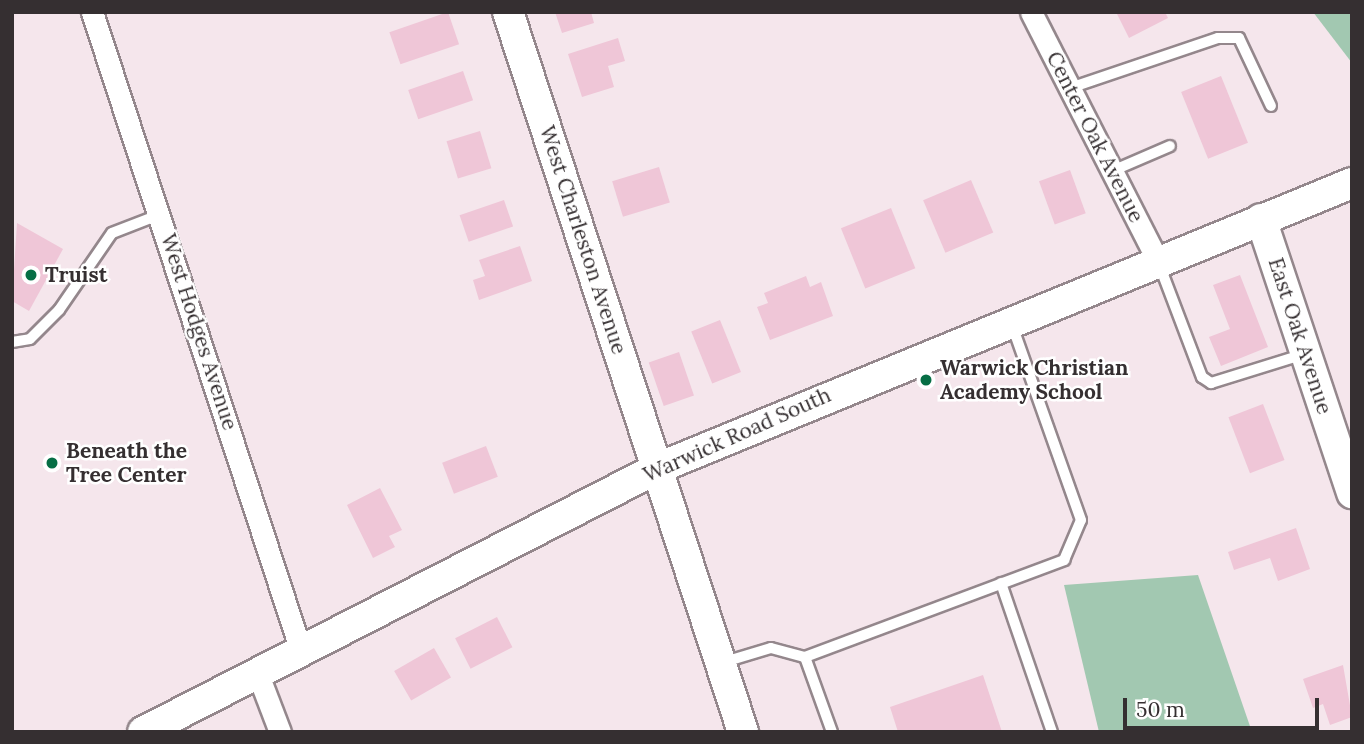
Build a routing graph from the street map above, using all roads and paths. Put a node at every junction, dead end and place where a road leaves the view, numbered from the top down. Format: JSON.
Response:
{"nodes":[{"id":1,"x":92,"y":12,"type":"edge"},
{"id":2,"x":508,"y":12,"type":"edge"},
{"id":3,"x":1031,"y":12,"type":"edge"},
{"id":4,"x":1070,"y":88,"type":"junction"},
{"id":5,"x":1271,"y":106,"type":"dead end"},
{"id":6,"x":1170,"y":146,"type":"dead end"},
{"id":7,"x":1112,"y":171,"type":"junction"},
{"id":8,"x":1352,"y":183,"type":"edge"},
{"id":9,"x":161,"y":214,"type":"junction"},
{"id":10,"x":1261,"y":219,"type":"junction"},
{"id":11,"x":1158,"y":261,"type":"junction"},
{"id":12,"x":1011,"y":319,"type":"junction"},
{"id":13,"x":12,"y":342,"type":"edge"},
{"id":14,"x":1306,"y":353,"type":"junction"},
{"id":15,"x":658,"y":468,"type":"junction"},
{"id":16,"x":1352,"y":492,"type":"edge"},
{"id":17,"x":1001,"y":583,"type":"junction"},
{"id":18,"x":302,"y":654,"type":"junction"},
{"id":19,"x":805,"y":657,"type":"junction"},
{"id":20,"x":718,"y":664,"type":"junction"},
{"id":21,"x":259,"y":677,"type":"junction"},
{"id":22,"x":143,"y":732,"type":"edge"},
{"id":23,"x":280,"y":732,"type":"edge"},
{"id":24,"x":743,"y":732,"type":"edge"},
{"id":25,"x":832,"y":732,"type":"edge"},
{"id":26,"x":1052,"y":732,"type":"edge"}],
"edges":[{"from":1,"to":9,"type":"street","name":"West Hodges Avenue"},
{"from":2,"to":15,"type":"street","name":"West Charleston Avenue"},
{"from":3,"to":4,"type":"street","name":"Center Oak Avenue"},
{"from":4,"to":5,"type":"lane"},
{"from":4,"to":7,"type":"street","name":"Center Oak Avenue"},
{"from":6,"to":7,"type":"lane"},
{"from":7,"to":11,"type":"street","name":"Center Oak Avenue"},
{"from":8,"to":10,"type":"street","name":"Warwick Road South"},
{"from":9,"to":13,"type":"lane"},
{"from":9,"to":18,"type":"street","name":"West Hodges Avenue"},
{"from":10,"to":11,"type":"street","name":"Warwick Road South"},
{"from":10,"to":14,"type":"street","name":"East Oak Avenue"},
{"from":11,"to":12,"type":"street","name":"Warwick Road South"},
{"from":11,"to":14,"type":"lane"},
{"from":12,"to":15,"type":"street","name":"Warwick Road South"},
{"from":12,"to":17,"type":"lane"},
{"from":14,"to":16,"type":"street","name":"East Oak Avenue"},
{"from":15,"to":18,"type":"street","name":"Warwick Road South"},
{"from":15,"to":20,"type":"street","name":"West Charleston Avenue"},
{"from":17,"to":19,"type":"lane"},
{"from":17,"to":26,"type":"lane"},
{"from":18,"to":21,"type":"street","name":"Warwick Road South"},
{"from":19,"to":20,"type":"lane"},
{"from":19,"to":25,"type":"lane"},
{"from":20,"to":24,"type":"street","name":"West Charleston Avenue"},
{"from":21,"to":22,"type":"street","name":"Warwick Road South"},
{"from":21,"to":23,"type":"street"}]}
